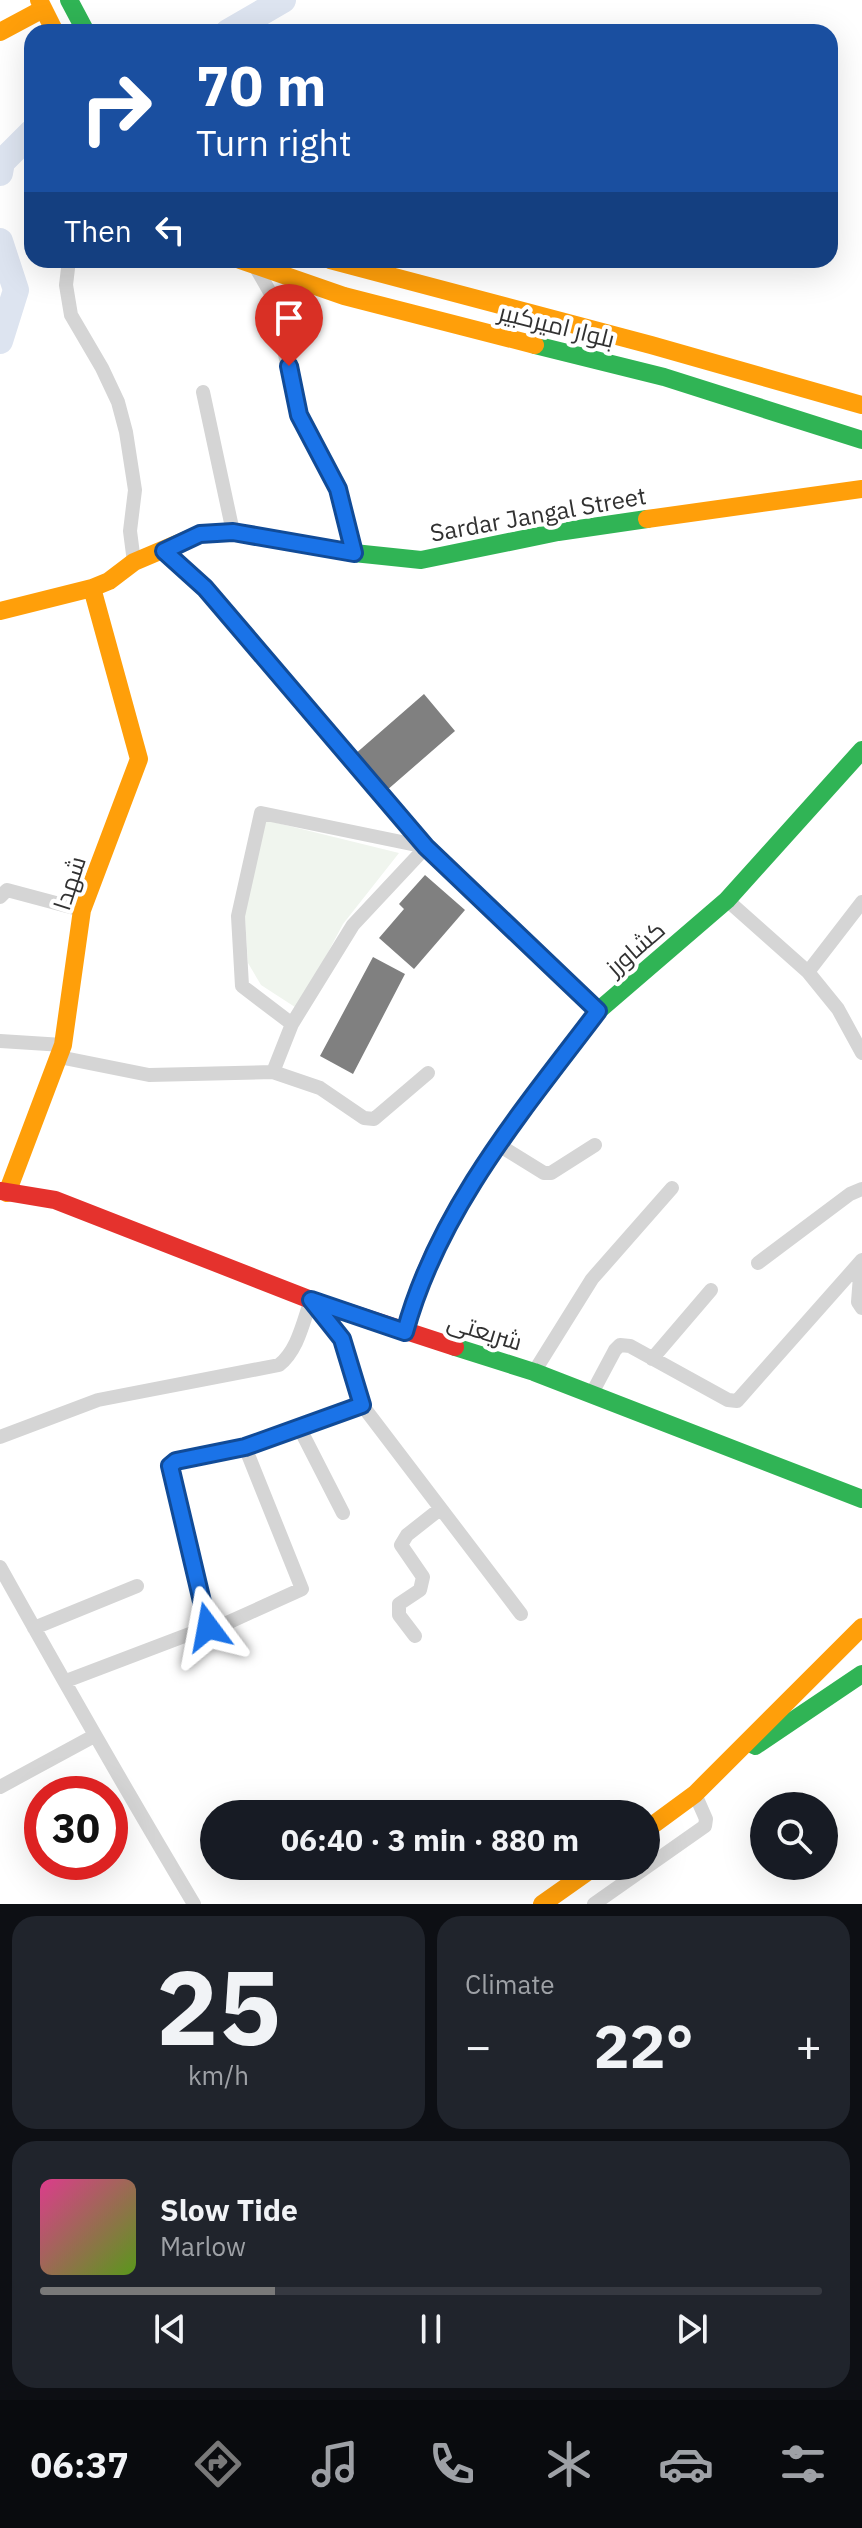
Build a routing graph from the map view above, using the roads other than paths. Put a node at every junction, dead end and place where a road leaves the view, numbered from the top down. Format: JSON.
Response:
{"nodes":[{"id":1,"x":69,"y":0,"type":"edge"},
{"id":2,"x":41,"y":5,"type":"edge"},
{"id":3,"x":51,"y":24,"type":"edge"},
{"id":4,"x":82,"y":24,"type":"edge"},
{"id":5,"x":0,"y":32,"type":"edge"},
{"id":6,"x":68,"y":268,"type":"edge"},
{"id":7,"x":251,"y":268,"type":"edge"},
{"id":8,"x":262,"y":268,"type":"edge"},
{"id":9,"x":360,"y":268,"type":"edge"},
{"id":10,"x":203,"y":392,"type":"dead end"},
{"id":11,"x":862,"y":405,"type":"edge"},
{"id":12,"x":862,"y":440,"type":"edge"},
{"id":13,"x":862,"y":489,"type":"edge"},
{"id":14,"x":233,"y":532,"type":"junction"},
{"id":15,"x":164,"y":551,"type":"junction"},
{"id":16,"x":354,"y":553,"type":"junction"},
{"id":17,"x":134,"y":562,"type":"junction"},
{"id":18,"x":92,"y":588,"type":"junction"},
{"id":19,"x":0,"y":611,"type":"edge"},
{"id":20,"x":862,"y":750,"type":"edge"},
{"id":21,"x":426,"y":847,"type":"junction"},
{"id":22,"x":0,"y":897,"type":"edge"},
{"id":23,"x":727,"y":900,"type":"junction"},
{"id":24,"x":862,"y":902,"type":"edge"},
{"id":25,"x":82,"y":910,"type":"junction"},
{"id":26,"x":808,"y":972,"type":"junction"},
{"id":27,"x":598,"y":1011,"type":"junction"},
{"id":28,"x":292,"y":1024,"type":"junction"},
{"id":29,"x":0,"y":1041,"type":"edge"},
{"id":30,"x":61,"y":1051,"type":"junction"},
{"id":31,"x":862,"y":1053,"type":"edge"},
{"id":32,"x":273,"y":1072,"type":"junction"},
{"id":33,"x":428,"y":1073,"type":"dead end"},
{"id":34,"x":497,"y":1144,"type":"junction"},
{"id":35,"x":595,"y":1145,"type":"dead end"},
{"id":36,"x":672,"y":1188,"type":"dead end"},
{"id":37,"x":862,"y":1189,"type":"edge"},
{"id":38,"x":3,"y":1192,"type":"edge"},
{"id":39,"x":862,"y":1260,"type":"edge"},
{"id":40,"x":758,"y":1263,"type":"dead end"},
{"id":41,"x":711,"y":1290,"type":"dead end"},
{"id":42,"x":311,"y":1300,"type":"junction"},
{"id":43,"x":862,"y":1308,"type":"edge"},
{"id":44,"x":405,"y":1332,"type":"junction"},
{"id":45,"x":652,"y":1359,"type":"junction"},
{"id":46,"x":534,"y":1372,"type":"junction"},
{"id":47,"x":591,"y":1395,"type":"junction"},
{"id":48,"x":362,"y":1405,"type":"junction"},
{"id":49,"x":299,"y":1427,"type":"junction"},
{"id":50,"x":0,"y":1437,"type":"edge"},
{"id":51,"x":245,"y":1447,"type":"junction"},
{"id":52,"x":862,"y":1499,"type":"edge"},
{"id":53,"x":440,"y":1509,"type":"junction"},
{"id":54,"x":343,"y":1513,"type":"dead end"},
{"id":55,"x":0,"y":1567,"type":"edge"},
{"id":56,"x":137,"y":1586,"type":"dead end"},
{"id":57,"x":521,"y":1614,"type":"dead end"},
{"id":58,"x":208,"y":1627,"type":"junction"},
{"id":59,"x":862,"y":1627,"type":"edge"},
{"id":60,"x":34,"y":1628,"type":"junction"},
{"id":61,"x":415,"y":1636,"type":"dead end"},
{"id":62,"x":862,"y":1674,"type":"edge"},
{"id":63,"x":66,"y":1681,"type":"junction"},
{"id":64,"x":94,"y":1736,"type":"junction"},
{"id":65,"x":712,"y":1775,"type":"junction"},
{"id":66,"x":0,"y":1787,"type":"edge"},
{"id":67,"x":695,"y":1794,"type":"junction"},
{"id":68,"x":660,"y":1820,"type":"edge"},
{"id":69,"x":576,"y":1880,"type":"edge"},
{"id":70,"x":194,"y":1904,"type":"edge"},
{"id":71,"x":542,"y":1904,"type":"edge"},
{"id":72,"x":594,"y":1904,"type":"edge"}],
"edges":[{"from":1,"to":4,"type":"main road"},
{"from":2,"to":3,"type":"main road"},
{"from":2,"to":5,"type":"main road"},
{"from":6,"to":17,"type":"street"},
{"from":7,"to":16,"type":"street"},
{"from":8,"to":12,"type":"main road","name":"بلوار امیرکبیر"},
{"from":9,"to":11,"type":"main road","name":"بلوار امیرکبیر"},
{"from":10,"to":14,"type":"street"},
{"from":13,"to":16,"type":"main road","name":"Sardar Jangal Street"},
{"from":14,"to":15,"type":"main road","name":"Sardar Jangal Street"},
{"from":14,"to":16,"type":"main road","name":"Sardar Jangal Street"},
{"from":15,"to":17,"type":"main road","name":"Sardar Jangal Street"},
{"from":15,"to":21,"type":"street"},
{"from":17,"to":18,"type":"main road","name":"Sardar Jangal Street"},
{"from":18,"to":19,"type":"main road","name":"Sardar Jangal Street"},
{"from":18,"to":25,"type":"main road","name":"شهدا"},
{"from":20,"to":23,"type":"main road","name":"کشاورز"},
{"from":21,"to":27,"type":"street"},
{"from":21,"to":28,"type":"street"},
{"from":21,"to":28,"type":"street"},
{"from":22,"to":25,"type":"street"},
{"from":23,"to":26,"type":"street"},
{"from":23,"to":27,"type":"main road","name":"کشاورز"},
{"from":24,"to":26,"type":"street"},
{"from":25,"to":30,"type":"main road","name":"شهدا"},
{"from":26,"to":31,"type":"street"},
{"from":27,"to":34,"type":"main road","name":"کشاورز"},
{"from":28,"to":32,"type":"street"},
{"from":29,"to":30,"type":"street"},
{"from":30,"to":32,"type":"street"},
{"from":30,"to":38,"type":"main road","name":"شهدا"},
{"from":32,"to":33,"type":"street"},
{"from":34,"to":35,"type":"street"},
{"from":34,"to":44,"type":"main road","name":"کشاورز"},
{"from":36,"to":46,"type":"street"},
{"from":37,"to":40,"type":"street"},
{"from":38,"to":42,"type":"main road","name":"شریعتی"},
{"from":39,"to":43,"type":"street"},
{"from":39,"to":45,"type":"street"},
{"from":41,"to":45,"type":"street"},
{"from":42,"to":44,"type":"main road","name":"شریعتی"},
{"from":42,"to":48,"type":"street"},
{"from":42,"to":50,"type":"street"},
{"from":44,"to":46,"type":"main road","name":"شریعتی"},
{"from":45,"to":47,"type":"street"},
{"from":46,"to":47,"type":"main road","name":"شریعتی"},
{"from":47,"to":52,"type":"main road","name":"شریعتی"},
{"from":48,"to":49,"type":"street"},
{"from":48,"to":53,"type":"street"},
{"from":49,"to":51,"type":"street"},
{"from":49,"to":54,"type":"street"},
{"from":51,"to":58,"type":"street"},
{"from":51,"to":58,"type":"street"},
{"from":53,"to":57,"type":"street"},
{"from":53,"to":61,"type":"street"},
{"from":55,"to":60,"type":"street"},
{"from":56,"to":60,"type":"street"},
{"from":58,"to":63,"type":"street"},
{"from":59,"to":65,"type":"main road"},
{"from":60,"to":63,"type":"street"},
{"from":62,"to":65,"type":"main road"},
{"from":63,"to":64,"type":"street"},
{"from":64,"to":66,"type":"street"},
{"from":64,"to":70,"type":"street"},
{"from":65,"to":67,"type":"main road"},
{"from":67,"to":68,"type":"main road"},
{"from":67,"to":72,"type":"street"},
{"from":69,"to":71,"type":"main road"}]}
